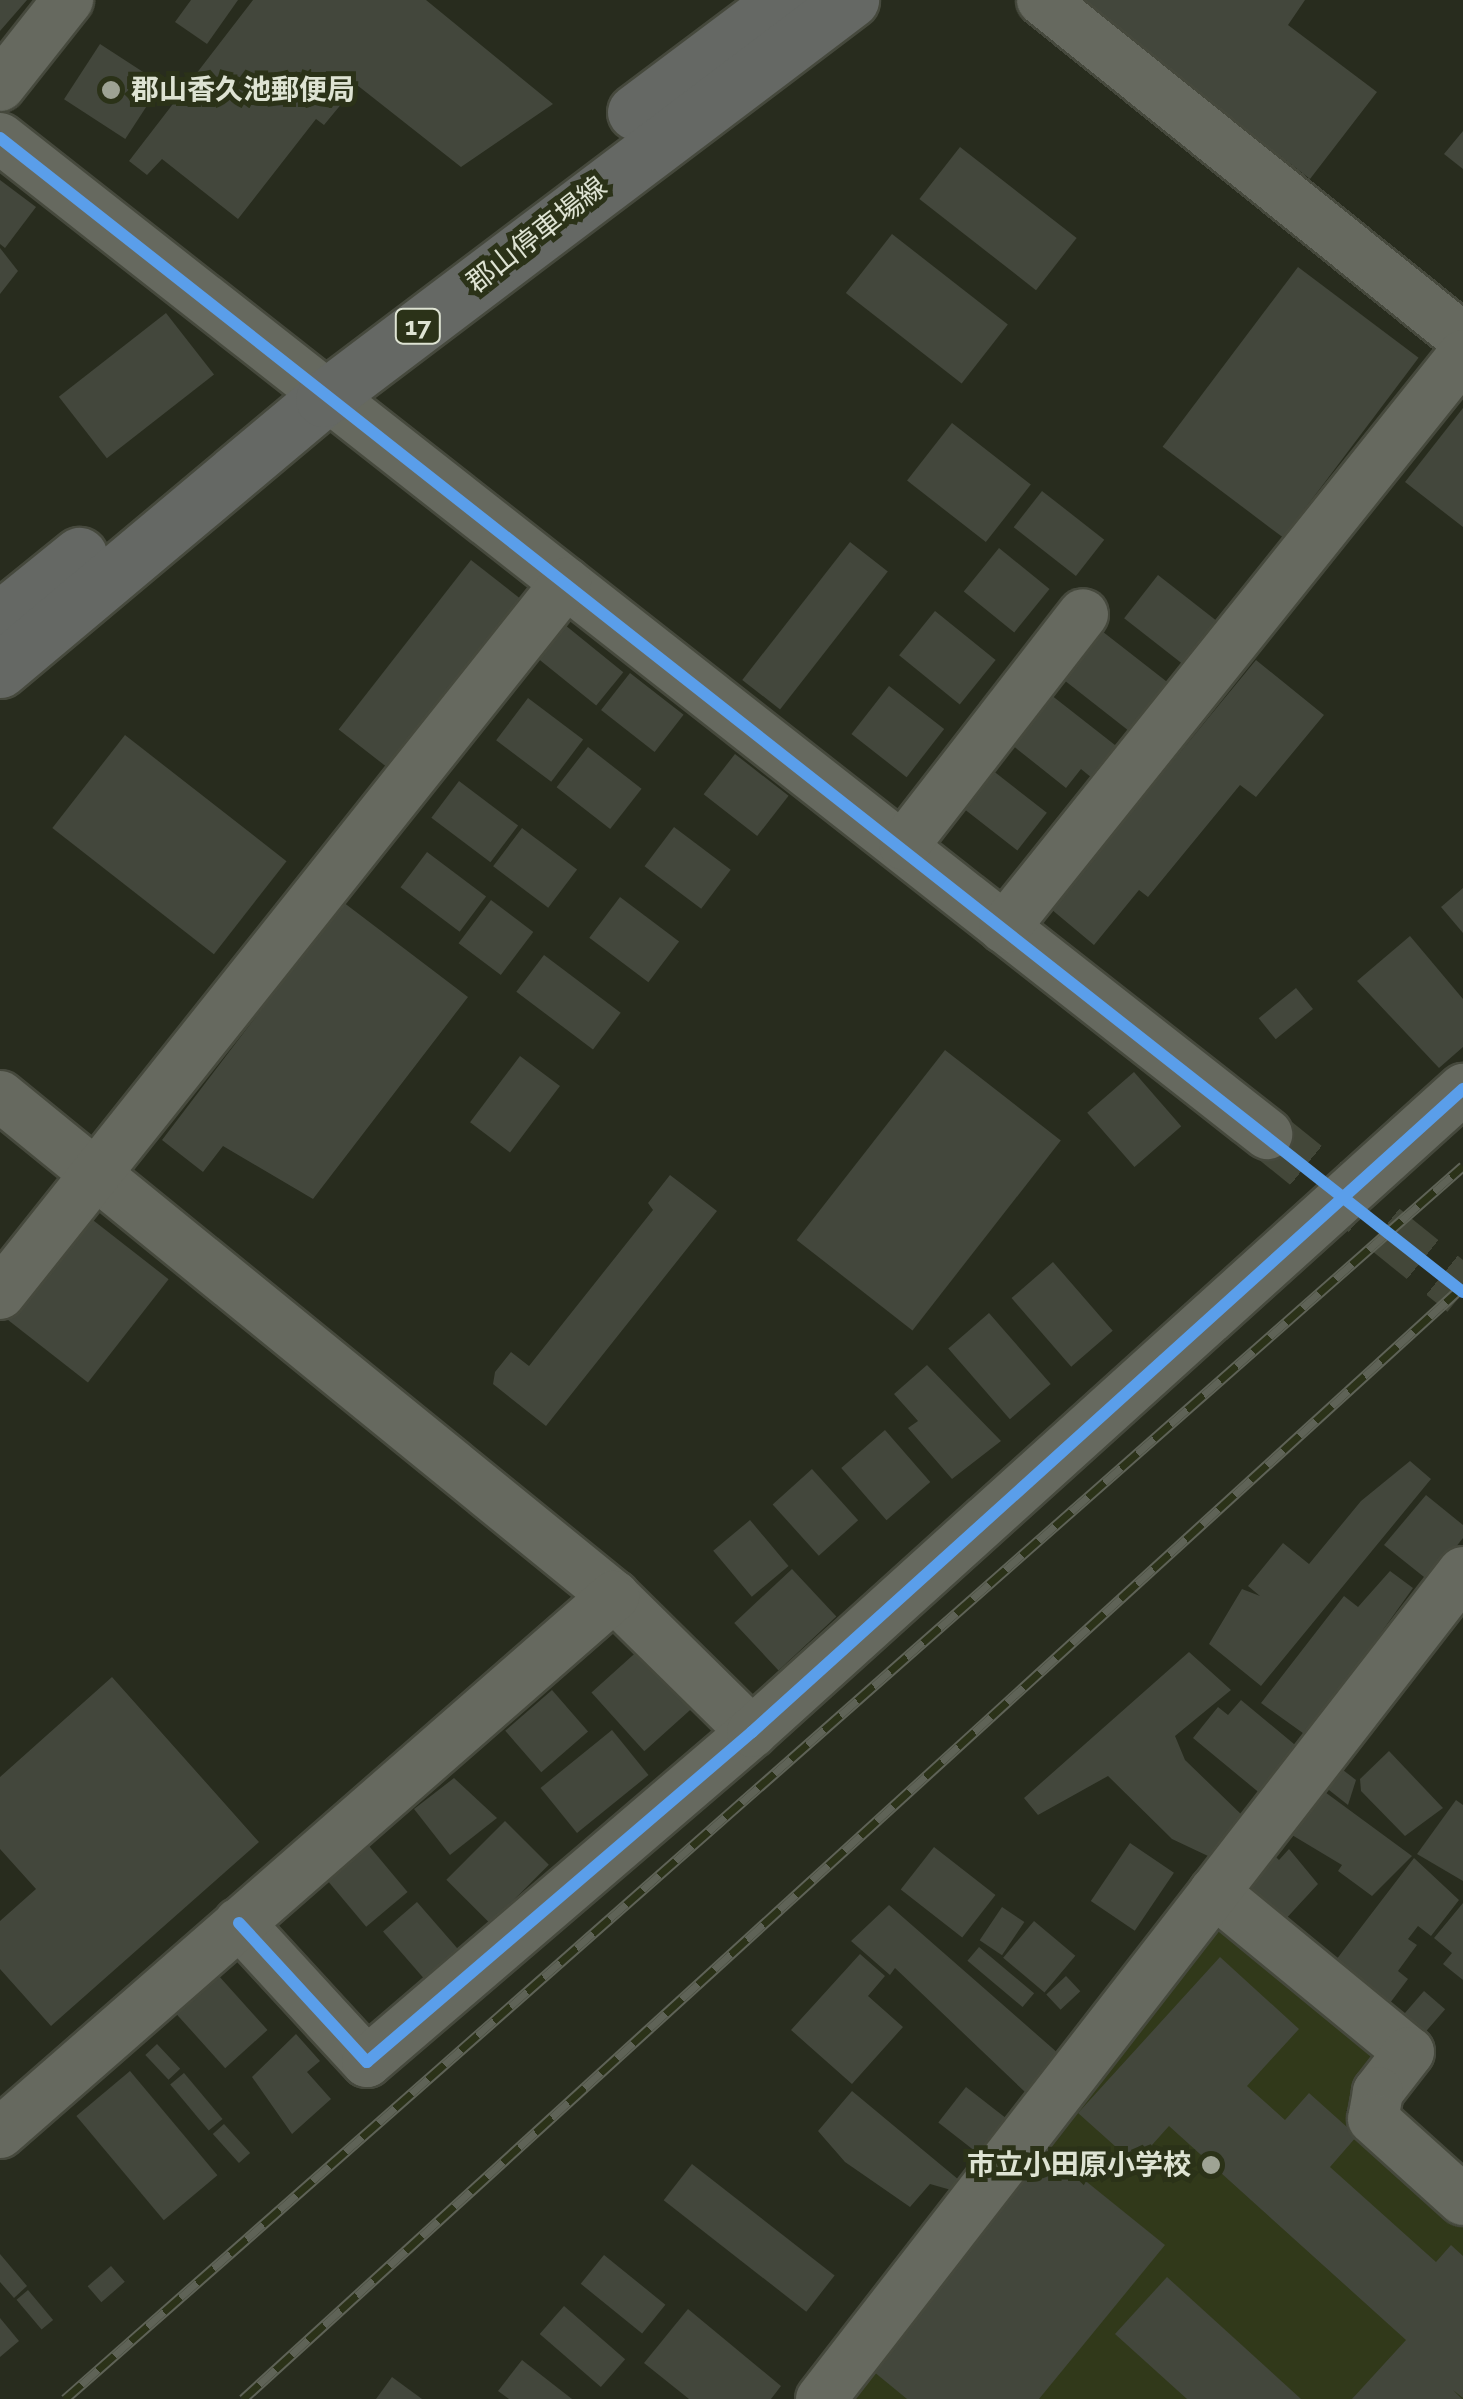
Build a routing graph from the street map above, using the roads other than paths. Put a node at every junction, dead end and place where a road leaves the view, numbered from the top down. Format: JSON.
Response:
{"nodes":[{"id":1,"x":68,"y":0,"type":"edge"},
{"id":2,"x":784,"y":0,"type":"edge"},
{"id":3,"x":851,"y":0,"type":"edge"},
{"id":4,"x":1042,"y":0,"type":"edge"},
{"id":5,"x":0,"y":86,"type":"edge"},
{"id":6,"x":0,"y":138,"type":"edge"},
{"id":7,"x":1463,"y":338,"type":"edge"},
{"id":8,"x":1463,"y":355,"type":"edge"},
{"id":9,"x":310,"y":387,"type":"junction"},
{"id":10,"x":566,"y":583,"type":"junction"},
{"id":11,"x":1082,"y":614,"type":"dead end"},
{"id":12,"x":0,"y":619,"type":"edge"},
{"id":13,"x":0,"y":670,"type":"edge"},
{"id":14,"x":904,"y":845,"type":"junction"},
{"id":15,"x":1004,"y":928,"type":"junction"},
{"id":16,"x":1463,"y":1089,"type":"edge"},
{"id":17,"x":0,"y":1096,"type":"edge"},
{"id":18,"x":1266,"y":1134,"type":"tunnel mouth"},
{"id":19,"x":95,"y":1171,"type":"junction"},
{"id":20,"x":0,"y":1294,"type":"edge"},
{"id":21,"x":1463,"y":1572,"type":"edge"},
{"id":22,"x":614,"y":1596,"type":"junction"},
{"id":23,"x":752,"y":1732,"type":"junction"},
{"id":24,"x":1214,"y":1892,"type":"junction"},
{"id":25,"x":239,"y":1923,"type":"junction"},
{"id":26,"x":0,"y":2133,"type":"edge"},
{"id":27,"x":1463,"y":2200,"type":"edge"},
{"id":28,"x":822,"y":2399,"type":"edge"}],
"edges":[{"from":1,"to":5,"type":"street"},
{"from":2,"to":9,"type":"main road","name":"郡山停車場線","number":"17"},
{"from":3,"to":9,"type":"main road","name":"郡山停車場線","number":"17"},
{"from":4,"to":7,"type":"street"},
{"from":6,"to":9,"type":"street"},
{"from":8,"to":15,"type":"street"},
{"from":9,"to":10,"type":"street"},
{"from":9,"to":12,"type":"main road","name":"郡山停車場線","number":"17"},
{"from":9,"to":13,"type":"main road","name":"郡山停車場線","number":"17"},
{"from":10,"to":14,"type":"street"},
{"from":10,"to":19,"type":"street"},
{"from":11,"to":14,"type":"street"},
{"from":14,"to":15,"type":"street"},
{"from":15,"to":18,"type":"street"},
{"from":16,"to":23,"type":"street"},
{"from":17,"to":19,"type":"street"},
{"from":19,"to":20,"type":"street"},
{"from":19,"to":22,"type":"street"},
{"from":21,"to":24,"type":"street"},
{"from":22,"to":23,"type":"street"},
{"from":22,"to":25,"type":"street"},
{"from":23,"to":25,"type":"street"},
{"from":24,"to":27,"type":"street"},
{"from":24,"to":28,"type":"street"},
{"from":25,"to":26,"type":"street"}]}
